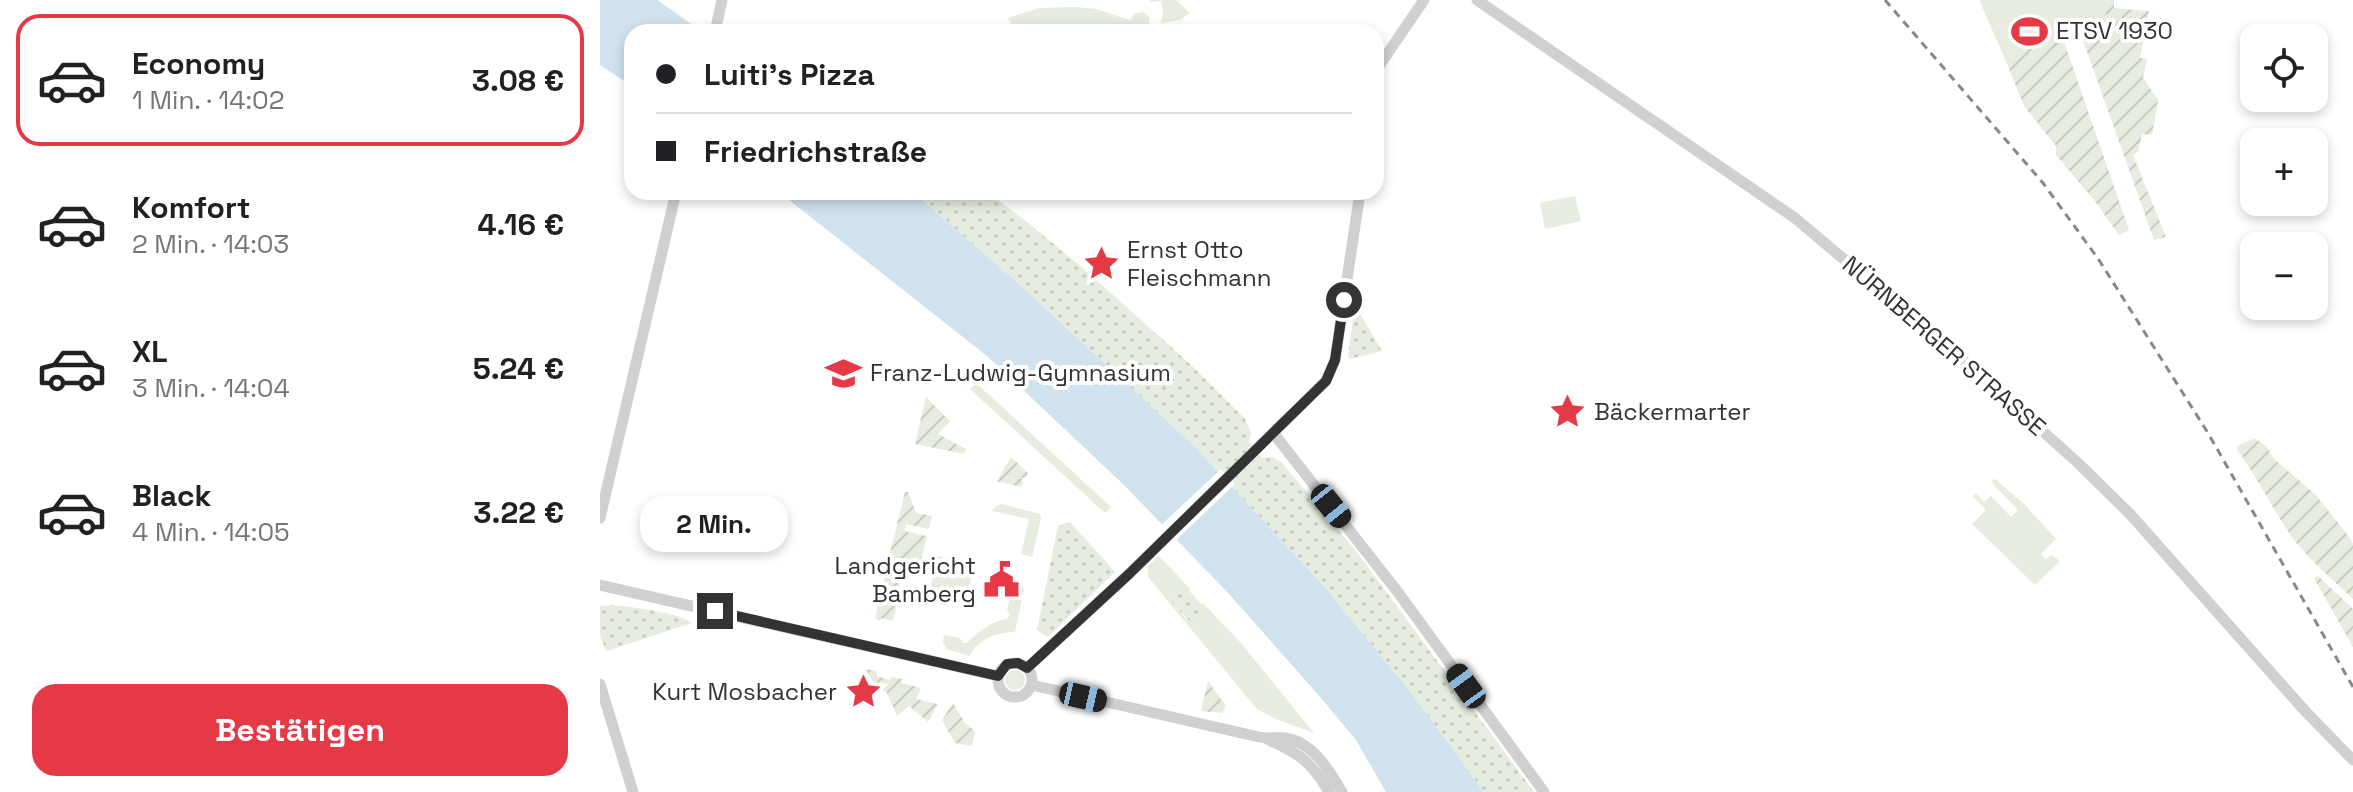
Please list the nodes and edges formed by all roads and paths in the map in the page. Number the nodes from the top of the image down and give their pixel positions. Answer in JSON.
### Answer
{"nodes":[{"id":1,"x":722,"y":0,"type":"edge"},
{"id":2,"x":1424,"y":0,"type":"edge"},
{"id":3,"x":1477,"y":0,"type":"edge"},
{"id":4,"x":717,"y":24,"type":"edge"},
{"id":5,"x":1384,"y":59,"type":"edge"},
{"id":6,"x":674,"y":200,"type":"edge"},
{"id":7,"x":1359,"y":200,"type":"edge"},
{"id":8,"x":1274,"y":434,"type":"junction"},
{"id":9,"x":600,"y":518,"type":"edge"},
{"id":10,"x":600,"y":585,"type":"edge"},
{"id":11,"x":1027,"y":668,"type":"junction"},
{"id":12,"x":998,"y":676,"type":"junction"},
{"id":13,"x":600,"y":684,"type":"edge"},
{"id":14,"x":1032,"y":685,"type":"junction"},
{"id":15,"x":1267,"y":739,"type":"junction"},
{"id":16,"x":2353,"y":760,"type":"edge"},
{"id":17,"x":633,"y":792,"type":"edge"},
{"id":18,"x":1329,"y":792,"type":"edge"},
{"id":19,"x":1342,"y":792,"type":"edge"},
{"id":20,"x":1544,"y":792,"type":"edge"}],
"edges":[{"from":1,"to":4,"type":"street"},
{"from":2,"to":5,"type":"street"},
{"from":3,"to":16,"type":"street","name":"NÜRNBERGER STRASSE"},
{"from":6,"to":9,"type":"street"},
{"from":7,"to":8,"type":"street"},
{"from":8,"to":11,"type":"street"},
{"from":8,"to":20,"type":"street"},
{"from":10,"to":12,"type":"street"},
{"from":11,"to":12,"type":"street"},
{"from":11,"to":14,"type":"street"},
{"from":12,"to":14,"type":"street"},
{"from":13,"to":17,"type":"street"},
{"from":14,"to":15,"type":"street"},
{"from":15,"to":18,"type":"street"},
{"from":15,"to":19,"type":"street"}]}
